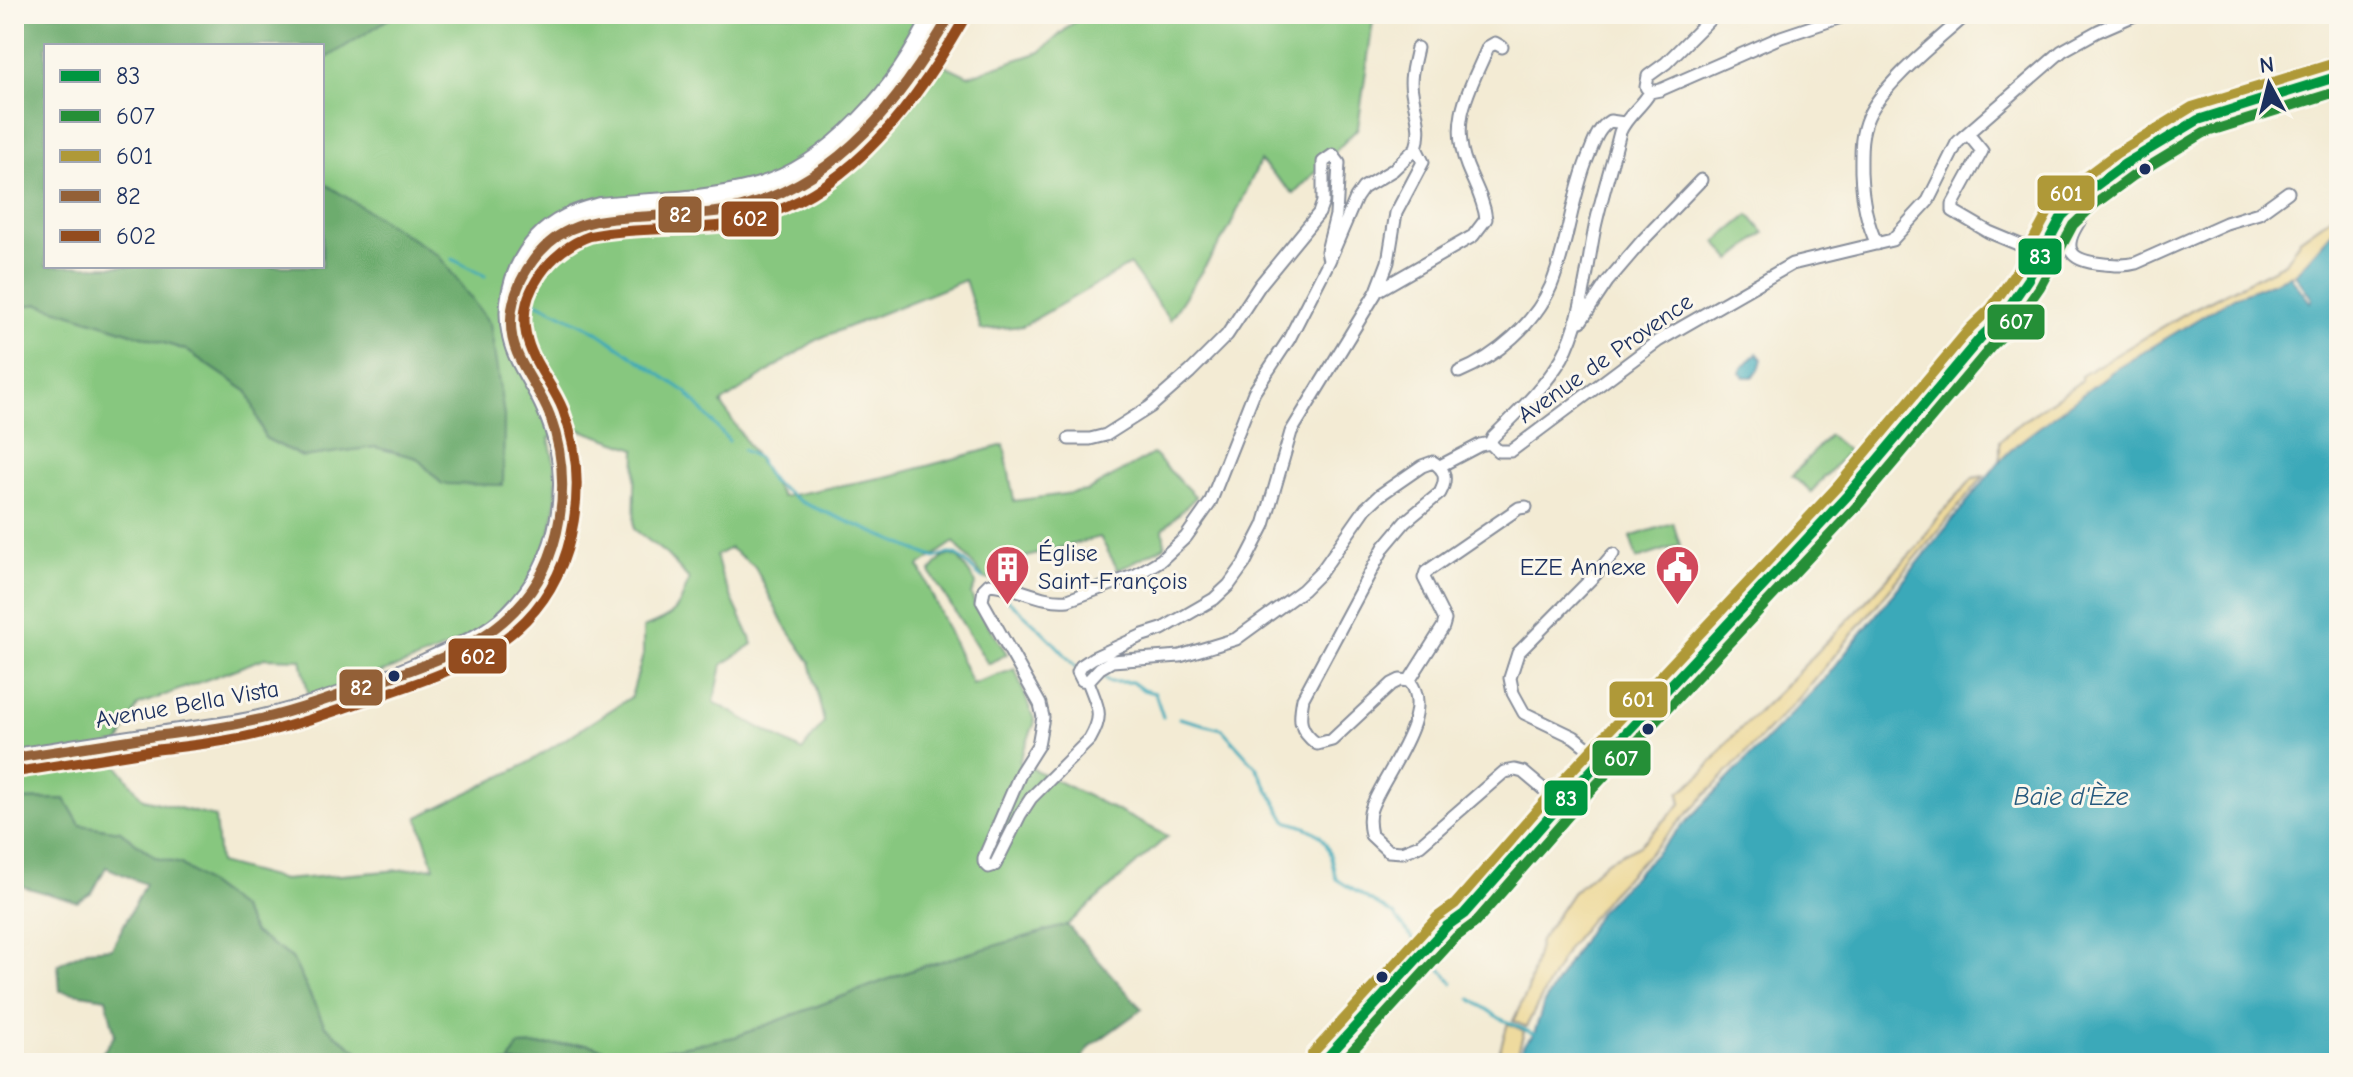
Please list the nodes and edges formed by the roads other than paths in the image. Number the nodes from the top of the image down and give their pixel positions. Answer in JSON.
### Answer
{"nodes":[{"id":1,"x":934,"y":14,"type":"edge"},
{"id":2,"x":940,"y":14,"type":"edge"},
{"id":3,"x":951,"y":14,"type":"edge"},
{"id":4,"x":1715,"y":14,"type":"edge"},
{"id":5,"x":1850,"y":14,"type":"edge"},
{"id":6,"x":1967,"y":14,"type":"edge"},
{"id":7,"x":2137,"y":14,"type":"edge"},
{"id":8,"x":924,"y":35,"type":"junction"},
{"id":9,"x":1502,"y":47,"type":"dead end"},
{"id":10,"x":1417,"y":48,"type":"dead end"},
{"id":11,"x":2339,"y":76,"type":"edge"},
{"id":12,"x":1650,"y":92,"type":"junction"},
{"id":13,"x":1624,"y":122,"type":"junction"},
{"id":14,"x":1968,"y":134,"type":"junction"},
{"id":15,"x":1416,"y":148,"type":"junction"},
{"id":16,"x":1701,"y":180,"type":"dead end"},
{"id":17,"x":2288,"y":192,"type":"dead end"},
{"id":18,"x":2078,"y":211,"type":"junction"},
{"id":19,"x":1875,"y":240,"type":"junction"},
{"id":20,"x":1329,"y":261,"type":"junction"},
{"id":21,"x":1377,"y":291,"type":"junction"},
{"id":22,"x":511,"y":314,"type":"junction"},
{"id":23,"x":1576,"y":322,"type":"junction"},
{"id":24,"x":1459,"y":372,"type":"dead end"},
{"id":25,"x":1069,"y":439,"type":"dead end"},
{"id":26,"x":1490,"y":443,"type":"junction"},
{"id":27,"x":1440,"y":466,"type":"junction"},
{"id":28,"x":1526,"y":507,"type":"dead end"},
{"id":29,"x":1613,"y":554,"type":"dead end"},
{"id":30,"x":1088,"y":681,"type":"junction"},
{"id":31,"x":1409,"y":681,"type":"junction"},
{"id":32,"x":14,"y":758,"type":"edge"},
{"id":33,"x":1602,"y":759,"type":"junction"},
{"id":34,"x":1561,"y":804,"type":"junction"},
{"id":35,"x":1322,"y":1063,"type":"edge"}],
"edges":[{"from":1,"to":8,"type":"main road"},
{"from":2,"to":8,"type":"main road"},
{"from":3,"to":22,"type":"main road"},
{"from":4,"to":12,"type":"street"},
{"from":5,"to":12,"type":"street"},
{"from":6,"to":19,"type":"street"},
{"from":7,"to":14,"type":"street","name":"Avenue de Provence"},
{"from":8,"to":22,"type":"main road"},
{"from":9,"to":21,"type":"street"},
{"from":10,"to":15,"type":"street"},
{"from":11,"to":18,"type":"main road"},
{"from":12,"to":13,"type":"street"},
{"from":13,"to":23,"type":"street","name":"Avenue de Provence"},
{"from":13,"to":24,"type":"street"},
{"from":14,"to":18,"type":"street"},
{"from":14,"to":19,"type":"street","name":"Avenue de Provence"},
{"from":15,"to":20,"type":"street"},
{"from":15,"to":21,"type":"street"},
{"from":16,"to":23,"type":"street"},
{"from":17,"to":18,"type":"street"},
{"from":18,"to":33,"type":"main road"},
{"from":19,"to":26,"type":"street","name":"Avenue de Provence"},
{"from":20,"to":25,"type":"street"},
{"from":20,"to":30,"type":"street"},
{"from":21,"to":30,"type":"street"},
{"from":22,"to":32,"type":"main road","name":"Avenue Bella Vista"},
{"from":23,"to":26,"type":"street","name":"Avenue de Provence"},
{"from":26,"to":27,"type":"street","name":"Avenue de Provence"},
{"from":27,"to":30,"type":"street","name":"Avenue de Provence"},
{"from":27,"to":31,"type":"street"},
{"from":28,"to":31,"type":"street"},
{"from":29,"to":33,"type":"street"},
{"from":31,"to":34,"type":"street"},
{"from":33,"to":34,"type":"main road"},
{"from":34,"to":35,"type":"main road"}]}
